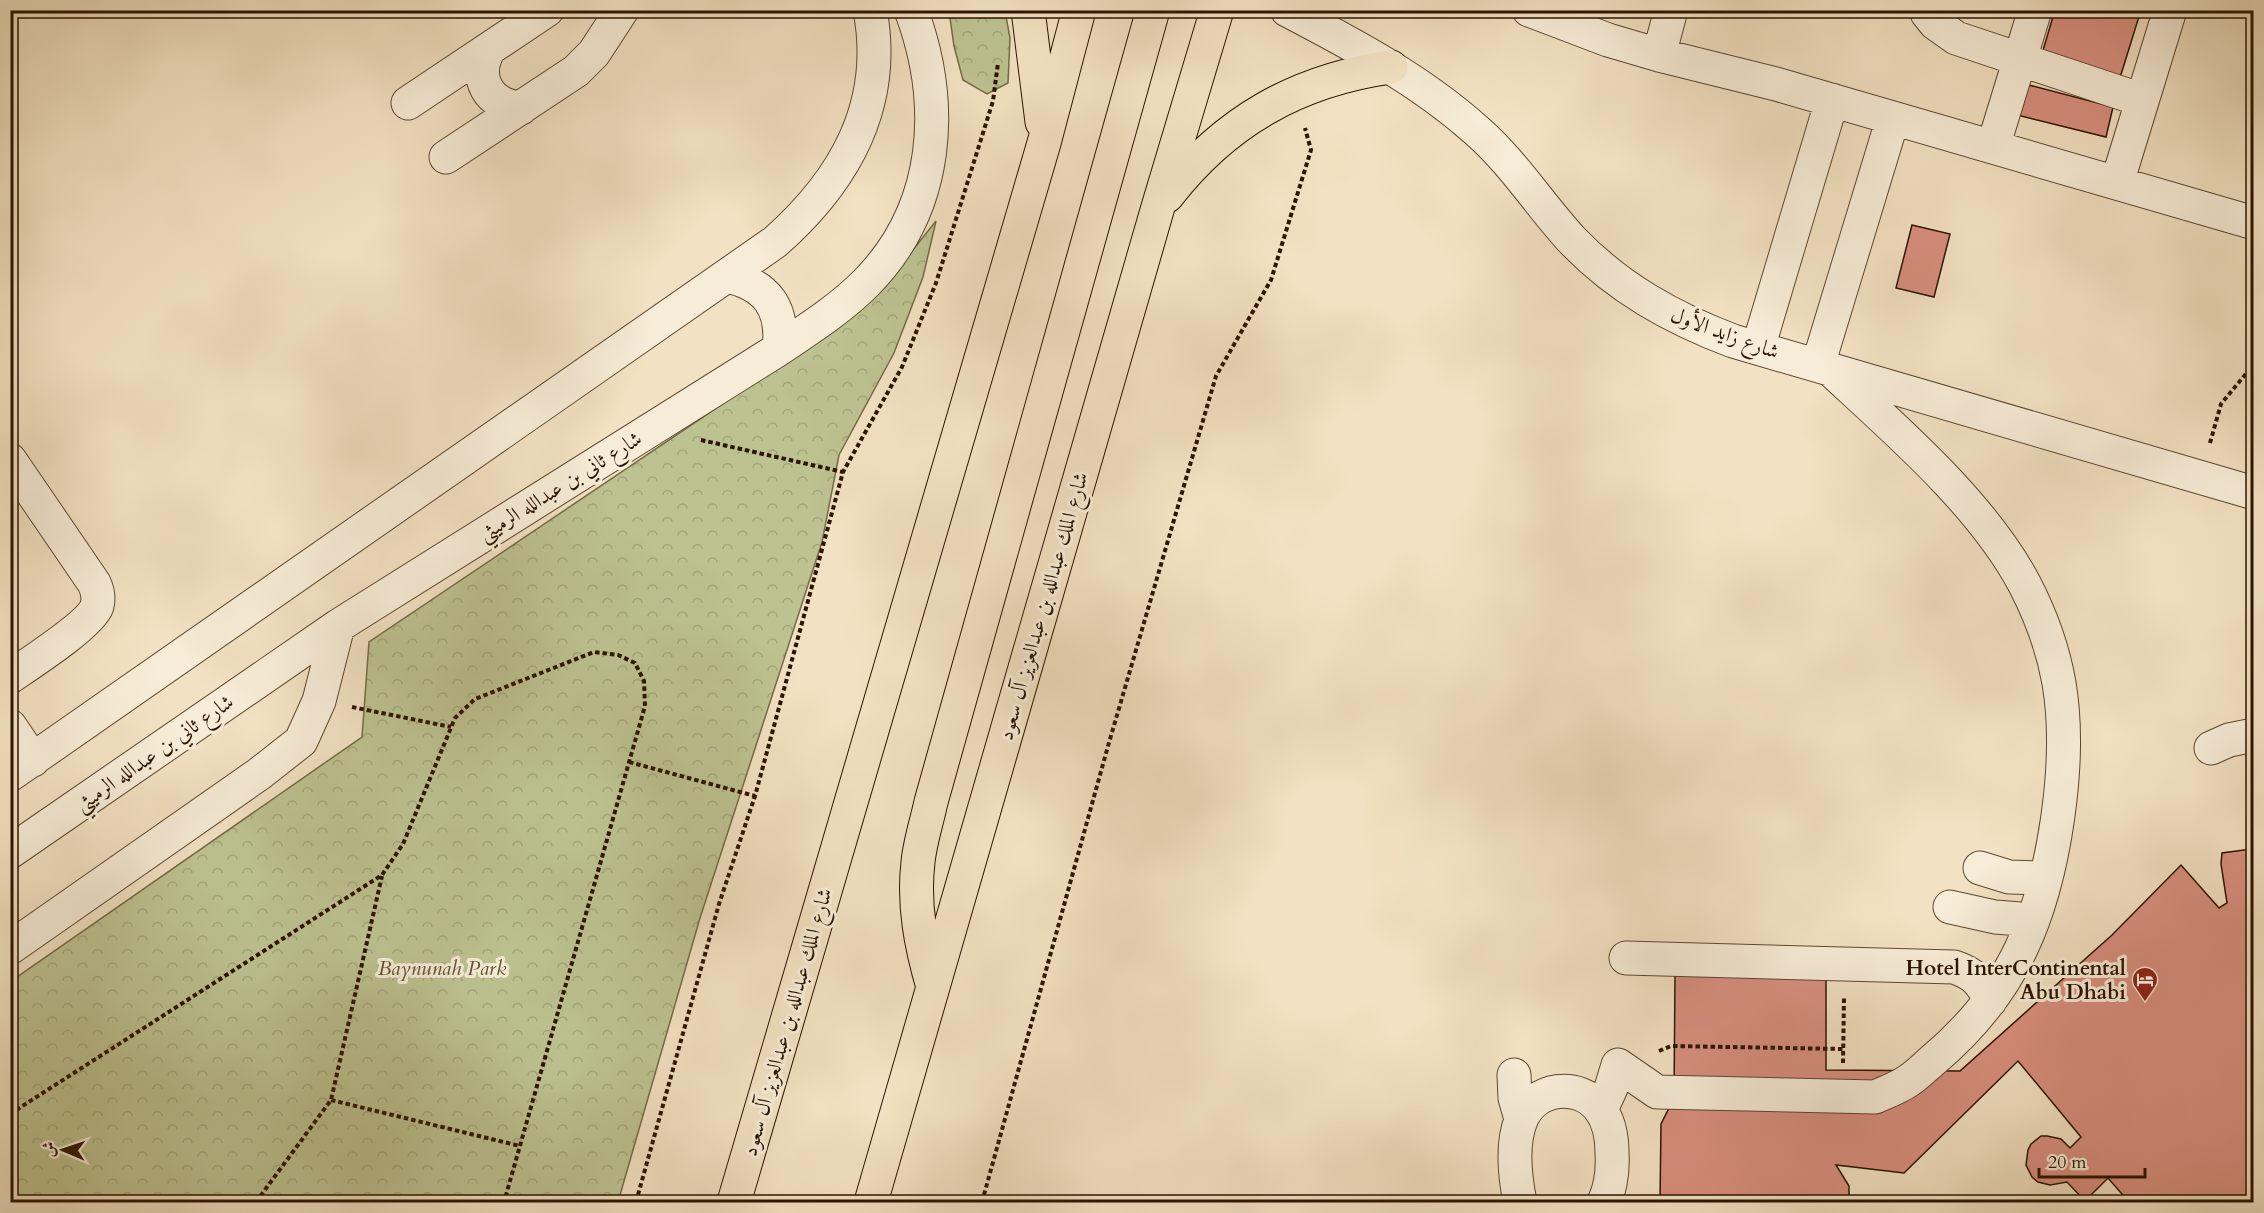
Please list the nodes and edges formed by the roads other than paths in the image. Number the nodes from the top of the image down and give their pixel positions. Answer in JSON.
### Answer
{"nodes":[{"id":1,"x":547,"y":10,"type":"edge"},
{"id":2,"x":622,"y":10,"type":"edge"},
{"id":3,"x":870,"y":10,"type":"edge"},
{"id":4,"x":911,"y":10,"type":"edge"},
{"id":5,"x":1028,"y":10,"type":"edge"},
{"id":6,"x":1079,"y":10,"type":"edge"},
{"id":7,"x":1153,"y":10,"type":"edge"},
{"id":8,"x":1217,"y":10,"type":"edge"},
{"id":9,"x":1287,"y":10,"type":"edge"},
{"id":10,"x":1530,"y":10,"type":"edge"},
{"id":11,"x":1671,"y":10,"type":"edge"},
{"id":12,"x":2035,"y":10,"type":"edge"},
{"id":13,"x":2169,"y":10,"type":"edge"},
{"id":14,"x":1922,"y":11,"type":"edge"},
{"id":15,"x":489,"y":49,"type":"junction"},
{"id":16,"x":1659,"y":55,"type":"junction"},
{"id":17,"x":2020,"y":59,"type":"junction"},
{"id":18,"x":1391,"y":67,"type":"junction"},
{"id":19,"x":1832,"y":100,"type":"junction"},
{"id":20,"x":2142,"y":100,"type":"junction"},
{"id":21,"x":408,"y":103,"type":"dead end"},
{"id":22,"x":521,"y":108,"type":"junction"},
{"id":23,"x":1893,"y":118,"type":"junction"},
{"id":24,"x":1044,"y":143,"type":"junction"},
{"id":25,"x":1993,"y":147,"type":"junction"},
{"id":26,"x":447,"y":157,"type":"dead end"},
{"id":27,"x":2117,"y":183,"type":"junction"},
{"id":28,"x":1158,"y":207,"type":"junction"},
{"id":29,"x":2253,"y":223,"type":"edge"},
{"id":30,"x":727,"y":276,"type":"junction"},
{"id":31,"x":1758,"y":348,"type":"junction"},
{"id":32,"x":779,"y":349,"type":"junction"},
{"id":33,"x":1825,"y":368,"type":"junction"},
{"id":34,"x":10,"y":460,"type":"edge"},
{"id":35,"x":2253,"y":493,"type":"edge"},
{"id":36,"x":338,"y":626,"type":"junction"},
{"id":37,"x":10,"y":677,"type":"edge"},
{"id":38,"x":10,"y":726,"type":"edge"},
{"id":39,"x":2253,"y":735,"type":"edge"},
{"id":40,"x":2211,"y":748,"type":"dead end"},
{"id":41,"x":22,"y":768,"type":"edge"},
{"id":42,"x":10,"y":852,"type":"edge"},
{"id":43,"x":1980,"y":868,"type":"dead end"},
{"id":44,"x":2045,"y":878,"type":"junction"},
{"id":45,"x":1950,"y":907,"type":"dead end"},
{"id":46,"x":2034,"y":920,"type":"junction"},
{"id":47,"x":10,"y":948,"type":"edge"},
{"id":48,"x":1626,"y":958,"type":"dead end"},
{"id":49,"x":933,"y":987,"type":"junction"},
{"id":50,"x":1990,"y":1001,"type":"junction"},
{"id":51,"x":1514,"y":1075,"type":"dead end"},
{"id":52,"x":1600,"y":1110,"type":"junction"},
{"id":53,"x":1521,"y":1119,"type":"junction"},
{"id":54,"x":734,"y":1203,"type":"edge"},
{"id":55,"x":871,"y":1203,"type":"edge"},
{"id":56,"x":1520,"y":1203,"type":"edge"},
{"id":57,"x":1604,"y":1203,"type":"edge"}],
"edges":[{"from":1,"to":15,"type":"street"},
{"from":2,"to":22,"type":"street"},
{"from":3,"to":30,"type":"street"},
{"from":4,"to":32,"type":"street","name":"شارع ثاني بن عبدالله الرميثي"},
{"from":5,"to":24,"type":"main road"},
{"from":6,"to":24,"type":"main road","name":"شارع الملك عبدالله بن عبدالعزيز آل سعود"},
{"from":7,"to":49,"type":"main road"},
{"from":8,"to":28,"type":"main road","name":"شارع الملك عبدالله بن عبدالعزيز آل سعود"},
{"from":9,"to":18,"type":"street","name":"شارع زايد الأول"},
{"from":10,"to":16,"type":"street"},
{"from":11,"to":16,"type":"street"},
{"from":12,"to":17,"type":"street"},
{"from":13,"to":20,"type":"street"},
{"from":14,"to":17,"type":"street"},
{"from":15,"to":21,"type":"street"},
{"from":15,"to":22,"type":"street"},
{"from":16,"to":19,"type":"street"},
{"from":17,"to":20,"type":"street"},
{"from":17,"to":25,"type":"street"},
{"from":18,"to":28,"type":"main road"},
{"from":18,"to":31,"type":"street","name":"شارع زايد الأول"},
{"from":19,"to":23,"type":"street"},
{"from":19,"to":31,"type":"street"},
{"from":20,"to":27,"type":"street"},
{"from":22,"to":26,"type":"street"},
{"from":23,"to":25,"type":"street"},
{"from":23,"to":33,"type":"street"},
{"from":24,"to":54,"type":"main road","name":"شارع الملك عبدالله بن عبدالعزيز آل سعود"},
{"from":25,"to":27,"type":"street"},
{"from":27,"to":29,"type":"street"},
{"from":28,"to":49,"type":"main road","name":"شارع الملك عبدالله بن عبدالعزيز آل سعود"},
{"from":30,"to":32,"type":"street"},
{"from":30,"to":41,"type":"street"},
{"from":31,"to":33,"type":"street","name":"شارع زايد الأول"},
{"from":32,"to":36,"type":"street","name":"شارع ثاني بن عبدالله الرميثي"},
{"from":33,"to":35,"type":"street","name":"شارع زايد الأول"},
{"from":33,"to":44,"type":"street"},
{"from":34,"to":37,"type":"street"},
{"from":36,"to":42,"type":"street","name":"شارع ثاني بن عبدالله الرميثي"},
{"from":36,"to":47,"type":"street"},
{"from":38,"to":41,"type":"street"},
{"from":39,"to":40,"type":"street"},
{"from":43,"to":44,"type":"street"},
{"from":44,"to":46,"type":"street"},
{"from":45,"to":46,"type":"street"},
{"from":46,"to":50,"type":"street"},
{"from":48,"to":50,"type":"street"},
{"from":49,"to":55,"type":"main road","name":"شارع الملك عبدالله بن عبدالعزيز آل سعود"},
{"from":50,"to":52,"type":"street"},
{"from":51,"to":53,"type":"street"},
{"from":52,"to":53,"type":"street"},
{"from":52,"to":57,"type":"street"},
{"from":53,"to":56,"type":"street"}]}
